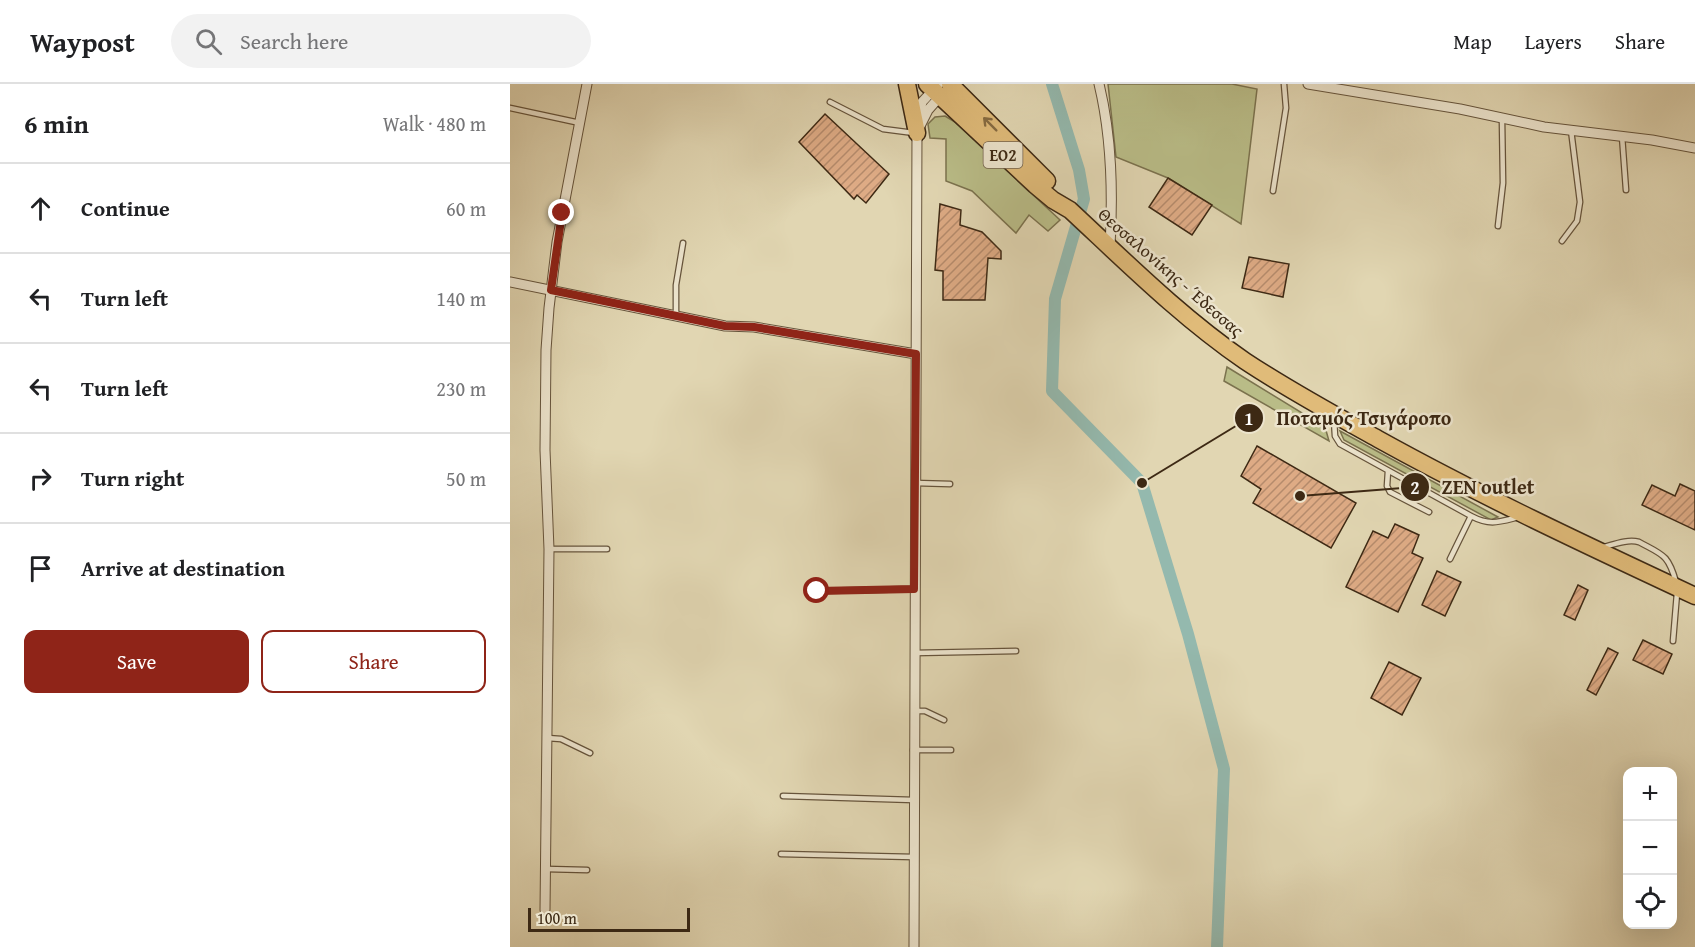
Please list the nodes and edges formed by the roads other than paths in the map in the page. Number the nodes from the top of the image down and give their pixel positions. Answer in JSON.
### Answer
{"nodes":[{"id":1,"x":587,"y":84,"type":"edge"},
{"id":2,"x":907,"y":84,"type":"edge"},
{"id":3,"x":1099,"y":84,"type":"edge"},
{"id":4,"x":1284,"y":84,"type":"edge"},
{"id":5,"x":1308,"y":84,"type":"edge"},
{"id":6,"x":940,"y":87,"type":"edge"},
{"id":7,"x":830,"y":102,"type":"dead end"},
{"id":8,"x":510,"y":108,"type":"edge"},
{"id":9,"x":1502,"y":119,"type":"junction"},
{"id":10,"x":580,"y":123,"type":"junction"},
{"id":11,"x":1571,"y":130,"type":"junction"},
{"id":12,"x":917,"y":134,"type":"junction"},
{"id":13,"x":1622,"y":136,"type":"junction"},
{"id":14,"x":1695,"y":148,"type":"edge"},
{"id":15,"x":1626,"y":190,"type":"dead end"},
{"id":16,"x":1273,"y":191,"type":"dead end"},
{"id":17,"x":1498,"y":225,"type":"dead end"},
{"id":18,"x":1562,"y":241,"type":"dead end"},
{"id":19,"x":683,"y":243,"type":"dead end"},
{"id":20,"x":1107,"y":244,"type":"junction"},
{"id":21,"x":510,"y":282,"type":"edge"},
{"id":22,"x":551,"y":290,"type":"junction"},
{"id":23,"x":675,"y":315,"type":"junction"},
{"id":24,"x":916,"y":354,"type":"junction"},
{"id":25,"x":1334,"y":414,"type":"junction"},
{"id":26,"x":1388,"y":471,"type":"junction"},
{"id":27,"x":915,"y":483,"type":"junction"},
{"id":28,"x":950,"y":484,"type":"dead end"},
{"id":29,"x":1429,"y":512,"type":"dead end"},
{"id":30,"x":1526,"y":515,"type":"junction"},
{"id":31,"x":1471,"y":516,"type":"junction"},
{"id":32,"x":549,"y":549,"type":"junction"},
{"id":33,"x":607,"y":549,"type":"dead end"},
{"id":34,"x":1595,"y":549,"type":"junction"},
{"id":35,"x":1450,"y":559,"type":"dead end"},
{"id":36,"x":1678,"y":588,"type":"junction"},
{"id":37,"x":914,"y":589,"type":"junction"},
{"id":38,"x":817,"y":591,"type":"dead end"},
{"id":39,"x":1695,"y":596,"type":"edge"},
{"id":40,"x":1673,"y":641,"type":"dead end"},
{"id":41,"x":1016,"y":651,"type":"dead end"},
{"id":42,"x":914,"y":653,"type":"junction"},
{"id":43,"x":914,"y":711,"type":"junction"},
{"id":44,"x":944,"y":720,"type":"dead end"},
{"id":45,"x":547,"y":738,"type":"junction"},
{"id":46,"x":914,"y":750,"type":"junction"},
{"id":47,"x":951,"y":750,"type":"dead end"},
{"id":48,"x":590,"y":753,"type":"dead end"},
{"id":49,"x":783,"y":796,"type":"dead end"},
{"id":50,"x":914,"y":800,"type":"junction"},
{"id":51,"x":781,"y":854,"type":"dead end"},
{"id":52,"x":914,"y":857,"type":"junction"},
{"id":53,"x":546,"y":869,"type":"junction"},
{"id":54,"x":587,"y":870,"type":"dead end"},
{"id":55,"x":545,"y":910,"type":"dead end"},
{"id":56,"x":914,"y":947,"type":"edge"}],
"edges":[{"from":1,"to":10,"type":"street"},
{"from":2,"to":12,"type":"highway"},
{"from":3,"to":20,"type":"street"},
{"from":4,"to":16,"type":"lane"},
{"from":5,"to":9,"type":"street"},
{"from":6,"to":12,"type":"street"},
{"from":6,"to":20,"type":"highway","name":"Θεσσαλονίκης - Έδεσσας","number":"ΕΟ2"},
{"from":7,"to":12,"type":"lane"},
{"from":8,"to":10,"type":"lane"},
{"from":9,"to":11,"type":"street"},
{"from":9,"to":17,"type":"lane"},
{"from":10,"to":22,"type":"street"},
{"from":11,"to":13,"type":"street"},
{"from":11,"to":18,"type":"lane"},
{"from":12,"to":24,"type":"street"},
{"from":13,"to":14,"type":"street"},
{"from":13,"to":15,"type":"lane"},
{"from":19,"to":23,"type":"lane"},
{"from":20,"to":25,"type":"highway","name":"Θεσσαλονίκης - Έδεσσας","number":"ΕΟ2"},
{"from":21,"to":22,"type":"street"},
{"from":22,"to":23,"type":"street"},
{"from":22,"to":32,"type":"street"},
{"from":23,"to":24,"type":"street"},
{"from":24,"to":27,"type":"street"},
{"from":25,"to":26,"type":"lane"},
{"from":25,"to":30,"type":"highway","name":"Θεσσαλονίκης - Έδεσσας","number":"ΕΟ2"},
{"from":26,"to":29,"type":"lane"},
{"from":26,"to":31,"type":"lane"},
{"from":27,"to":28,"type":"lane"},
{"from":27,"to":37,"type":"street"},
{"from":30,"to":31,"type":"lane"},
{"from":30,"to":34,"type":"highway","name":"Θεσσαλονίκης - Έδεσσας","number":"ΕΟ2"},
{"from":31,"to":35,"type":"lane"},
{"from":32,"to":33,"type":"lane"},
{"from":32,"to":45,"type":"street"},
{"from":34,"to":36,"type":"highway","name":"Θεσσαλονίκης - Έδεσσας","number":"ΕΟ2"},
{"from":34,"to":36,"type":"lane"},
{"from":36,"to":39,"type":"highway","name":"Θεσσαλονίκης - Έδεσσας","number":"ΕΟ2"},
{"from":36,"to":40,"type":"lane"},
{"from":37,"to":38,"type":"lane"},
{"from":37,"to":42,"type":"street"},
{"from":41,"to":42,"type":"lane"},
{"from":42,"to":43,"type":"street"},
{"from":43,"to":44,"type":"lane"},
{"from":43,"to":46,"type":"street"},
{"from":45,"to":48,"type":"lane"},
{"from":45,"to":53,"type":"street"},
{"from":46,"to":47,"type":"lane"},
{"from":46,"to":50,"type":"street"},
{"from":49,"to":50,"type":"lane"},
{"from":50,"to":52,"type":"street"},
{"from":51,"to":52,"type":"lane"},
{"from":52,"to":56,"type":"street"},
{"from":53,"to":54,"type":"lane"},
{"from":53,"to":55,"type":"street"}]}
